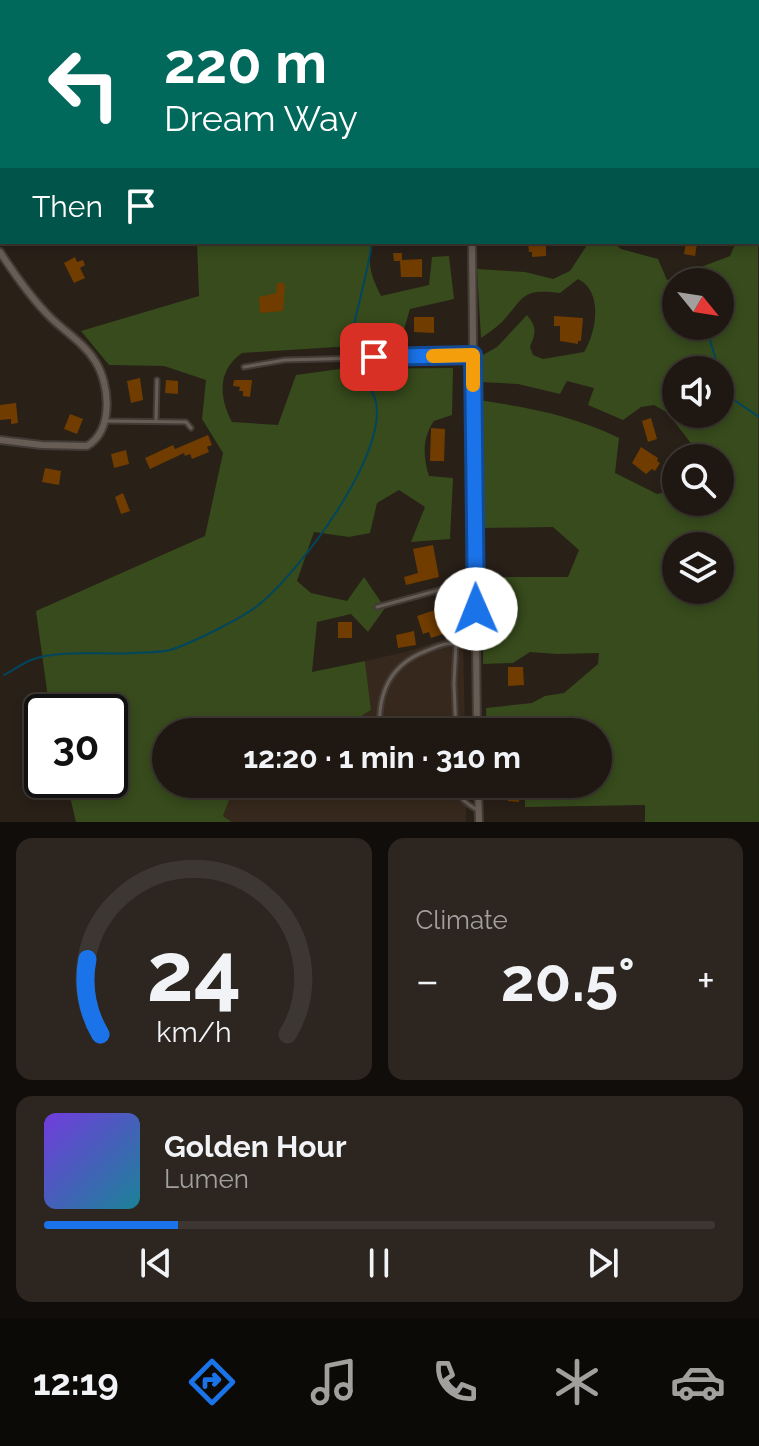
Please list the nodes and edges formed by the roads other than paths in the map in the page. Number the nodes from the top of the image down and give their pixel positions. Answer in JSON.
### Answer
{"nodes":[{"id":1,"x":472,"y":244,"type":"edge"},
{"id":2,"x":0,"y":252,"type":"edge"},
{"id":3,"x":473,"y":355,"type":"junction"},
{"id":4,"x":244,"y":367,"type":"dead end"},
{"id":5,"x":157,"y":380,"type":"dead end"},
{"id":6,"x":106,"y":421,"type":"junction"},
{"id":7,"x":156,"y":421,"type":"junction"},
{"id":8,"x":191,"y":428,"type":"dead end"},
{"id":9,"x":0,"y":440,"type":"edge"},
{"id":10,"x":476,"y":580,"type":"junction"},
{"id":11,"x":377,"y":607,"type":"dead end"},
{"id":12,"x":476,"y":639,"type":"junction"},
{"id":13,"x":456,"y":644,"type":"junction"},
{"id":14,"x":381,"y":718,"type":"edge"},
{"id":15,"x":455,"y":718,"type":"edge"},
{"id":16,"x":477,"y":718,"type":"edge"},
{"id":17,"x":461,"y":798,"type":"edge"},
{"id":18,"x":479,"y":798,"type":"edge"},
{"id":19,"x":479,"y":811,"type":"junction"},
{"id":20,"x":479,"y":822,"type":"edge"}],
"edges":[{"from":1,"to":3,"type":"street"},
{"from":2,"to":6,"type":"street"},
{"from":3,"to":4,"type":"lane"},
{"from":3,"to":10,"type":"street"},
{"from":5,"to":7,"type":"lane"},
{"from":6,"to":7,"type":"lane"},
{"from":6,"to":9,"type":"street"},
{"from":7,"to":8,"type":"lane"},
{"from":10,"to":11,"type":"lane"},
{"from":10,"to":12,"type":"street"},
{"from":12,"to":13,"type":"lane"},
{"from":12,"to":16,"type":"street"},
{"from":13,"to":14,"type":"lane"},
{"from":13,"to":15,"type":"lane"},
{"from":17,"to":19,"type":"lane"},
{"from":18,"to":19,"type":"street"},
{"from":19,"to":20,"type":"street"}]}
